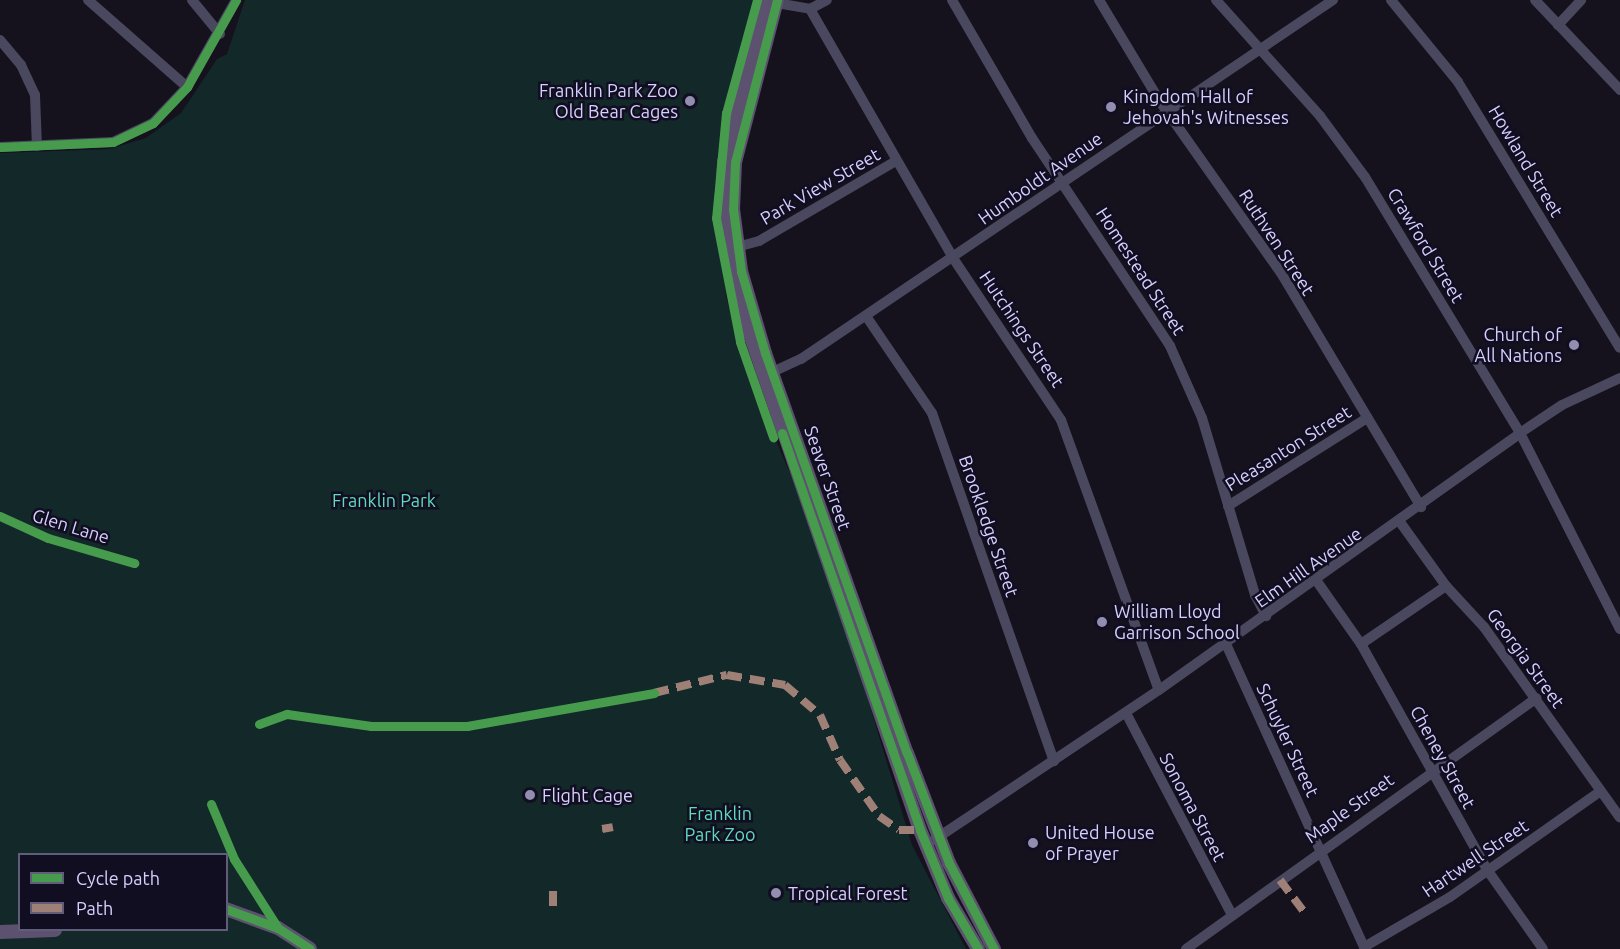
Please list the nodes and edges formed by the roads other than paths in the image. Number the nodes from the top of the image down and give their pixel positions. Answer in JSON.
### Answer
{"nodes":[{"id":1,"x":88,"y":0,"type":"edge"},
{"id":2,"x":192,"y":0,"type":"edge"},
{"id":3,"x":236,"y":0,"type":"edge"},
{"id":4,"x":827,"y":0,"type":"edge"},
{"id":5,"x":952,"y":0,"type":"edge"},
{"id":6,"x":1099,"y":0,"type":"edge"},
{"id":7,"x":1216,"y":0,"type":"edge"},
{"id":8,"x":1333,"y":0,"type":"edge"},
{"id":9,"x":1391,"y":0,"type":"edge"},
{"id":10,"x":1535,"y":0,"type":"edge"},
{"id":11,"x":1581,"y":0,"type":"edge"},
{"id":12,"x":771,"y":1,"type":"edge"},
{"id":13,"x":810,"y":9,"type":"junction"},
{"id":14,"x":1558,"y":25,"type":"junction"},
{"id":15,"x":220,"y":34,"type":"junction"},
{"id":16,"x":0,"y":40,"type":"edge"},
{"id":17,"x":1261,"y":48,"type":"junction"},
{"id":18,"x":187,"y":87,"type":"junction"},
{"id":19,"x":1620,"y":90,"type":"edge"},
{"id":20,"x":1166,"y":111,"type":"junction"},
{"id":21,"x":37,"y":146,"type":"junction"},
{"id":22,"x":0,"y":147,"type":"edge"},
{"id":23,"x":896,"y":161,"type":"junction"},
{"id":24,"x":1061,"y":183,"type":"junction"},
{"id":25,"x":732,"y":249,"type":"junction"},
{"id":26,"x":953,"y":258,"type":"junction"},
{"id":27,"x":866,"y":316,"type":"junction"},
{"id":28,"x":1620,"y":348,"type":"edge"},
{"id":29,"x":767,"y":374,"type":"junction"},
{"id":30,"x":1620,"y":378,"type":"edge"},
{"id":31,"x":1367,"y":418,"type":"junction"},
{"id":32,"x":1520,"y":433,"type":"junction"},
{"id":33,"x":1228,"y":506,"type":"junction"},
{"id":34,"x":1421,"y":507,"type":"junction"},
{"id":35,"x":1400,"y":522,"type":"junction"},
{"id":36,"x":1316,"y":580,"type":"junction"},
{"id":37,"x":1446,"y":586,"type":"junction"},
{"id":38,"x":1266,"y":616,"type":"junction"},
{"id":39,"x":1620,"y":629,"type":"edge"},
{"id":40,"x":1226,"y":644,"type":"junction"},
{"id":41,"x":1361,"y":644,"type":"junction"},
{"id":42,"x":1159,"y":690,"type":"junction"},
{"id":43,"x":1536,"y":698,"type":"junction"},
{"id":44,"x":1126,"y":713,"type":"junction"},
{"id":45,"x":1054,"y":760,"type":"junction"},
{"id":46,"x":1431,"y":768,"type":"junction"},
{"id":47,"x":1601,"y":791,"type":"junction"},
{"id":48,"x":1620,"y":818,"type":"edge"},
{"id":49,"x":939,"y":838,"type":"junction"},
{"id":50,"x":925,"y":844,"type":"junction"},
{"id":51,"x":1319,"y":850,"type":"junction"},
{"id":52,"x":1488,"y":871,"type":"junction"},
{"id":53,"x":228,"y":910,"type":"edge"},
{"id":54,"x":1232,"y":915,"type":"junction"},
{"id":55,"x":28,"y":931,"type":"edge"},
{"id":56,"x":0,"y":932,"type":"edge"},
{"id":57,"x":1188,"y":948,"type":"edge"},
{"id":58,"x":1364,"y":948,"type":"edge"},
{"id":59,"x":310,"y":949,"type":"edge"},
{"id":60,"x":978,"y":949,"type":"edge"},
{"id":61,"x":994,"y":949,"type":"edge"},
{"id":62,"x":1543,"y":949,"type":"edge"}],
"edges":[{"from":1,"to":18,"type":"street"},
{"from":2,"to":15,"type":"street"},
{"from":3,"to":15,"type":"street"},
{"from":4,"to":13,"type":"street"},
{"from":5,"to":24,"type":"street","name":"Homestead Street"},
{"from":6,"to":20,"type":"street","name":"Ruthven Street"},
{"from":7,"to":17,"type":"street","name":"Crawford Street"},
{"from":8,"to":17,"type":"street","name":"Humboldt Avenue"},
{"from":9,"to":28,"type":"street","name":"Howland Street"},
{"from":10,"to":14,"type":"street"},
{"from":11,"to":14,"type":"street"},
{"from":12,"to":13,"type":"street"},
{"from":12,"to":25,"type":"main road","name":"Seaver Street"},
{"from":13,"to":23,"type":"street","name":"Hutchings Street"},
{"from":14,"to":19,"type":"street"},
{"from":15,"to":18,"type":"street"},
{"from":16,"to":21,"type":"street"},
{"from":17,"to":20,"type":"street","name":"Humboldt Avenue"},
{"from":17,"to":32,"type":"street","name":"Crawford Street"},
{"from":18,"to":21,"type":"street"},
{"from":20,"to":24,"type":"street","name":"Humboldt Avenue"},
{"from":20,"to":31,"type":"street","name":"Ruthven Street"},
{"from":21,"to":22,"type":"street"},
{"from":23,"to":25,"type":"street","name":"Park View Street"},
{"from":23,"to":26,"type":"street","name":"Hutchings Street"},
{"from":24,"to":26,"type":"street","name":"Humboldt Avenue"},
{"from":24,"to":33,"type":"street","name":"Homestead Street"},
{"from":25,"to":29,"type":"main road","name":"Seaver Street"},
{"from":26,"to":27,"type":"street","name":"Humboldt Avenue"},
{"from":26,"to":42,"type":"street","name":"Hutchings Street"},
{"from":27,"to":29,"type":"street","name":"Humboldt Avenue"},
{"from":27,"to":45,"type":"street","name":"Brookledge Street"},
{"from":29,"to":49,"type":"main road","name":"Seaver Street"},
{"from":29,"to":50,"type":"main road","name":"Seaver Street"},
{"from":30,"to":32,"type":"street","name":"Elm Hill Avenue"},
{"from":31,"to":33,"type":"street","name":"Pleasanton Street"},
{"from":31,"to":34,"type":"street","name":"Ruthven Street"},
{"from":32,"to":34,"type":"street","name":"Elm Hill Avenue"},
{"from":32,"to":39,"type":"street","name":"Crawford Street"},
{"from":33,"to":38,"type":"street","name":"Homestead Street"},
{"from":34,"to":35,"type":"street","name":"Elm Hill Avenue"},
{"from":35,"to":36,"type":"street","name":"Elm Hill Avenue"},
{"from":35,"to":37,"type":"street","name":"Georgia Street"},
{"from":36,"to":38,"type":"street","name":"Elm Hill Avenue"},
{"from":36,"to":41,"type":"street","name":"Cheney Street"},
{"from":37,"to":41,"type":"street"},
{"from":37,"to":43,"type":"street","name":"Georgia Street"},
{"from":38,"to":40,"type":"street","name":"Elm Hill Avenue"},
{"from":40,"to":42,"type":"street","name":"Elm Hill Avenue"},
{"from":40,"to":51,"type":"street","name":"Schuyler Street"},
{"from":41,"to":46,"type":"street","name":"Cheney Street"},
{"from":42,"to":44,"type":"street","name":"Elm Hill Avenue"},
{"from":43,"to":46,"type":"street","name":"Maple Street"},
{"from":43,"to":47,"type":"street","name":"Georgia Street"},
{"from":44,"to":45,"type":"street","name":"Elm Hill Avenue"},
{"from":44,"to":54,"type":"street","name":"Sonoma Street"},
{"from":45,"to":49,"type":"street","name":"Elm Hill Avenue"},
{"from":46,"to":51,"type":"street","name":"Maple Street"},
{"from":46,"to":52,"type":"street","name":"Cheney Street"},
{"from":47,"to":48,"type":"street","name":"Georgia Street"},
{"from":47,"to":52,"type":"street","name":"Hartwell Street"},
{"from":49,"to":50,"type":"street","name":"Elm Hill Avenue"},
{"from":49,"to":61,"type":"main road","name":"Seaver Street"},
{"from":50,"to":60,"type":"main road","name":"Seaver Street"},
{"from":51,"to":54,"type":"street","name":"Maple Street"},
{"from":51,"to":58,"type":"street","name":"Schuyler Street"},
{"from":52,"to":58,"type":"street","name":"Hartwell Street"},
{"from":52,"to":62,"type":"street","name":"Cheney Street"},
{"from":53,"to":59,"type":"main road"},
{"from":54,"to":57,"type":"street","name":"Maple Street"},
{"from":55,"to":56,"type":"main road"}]}
